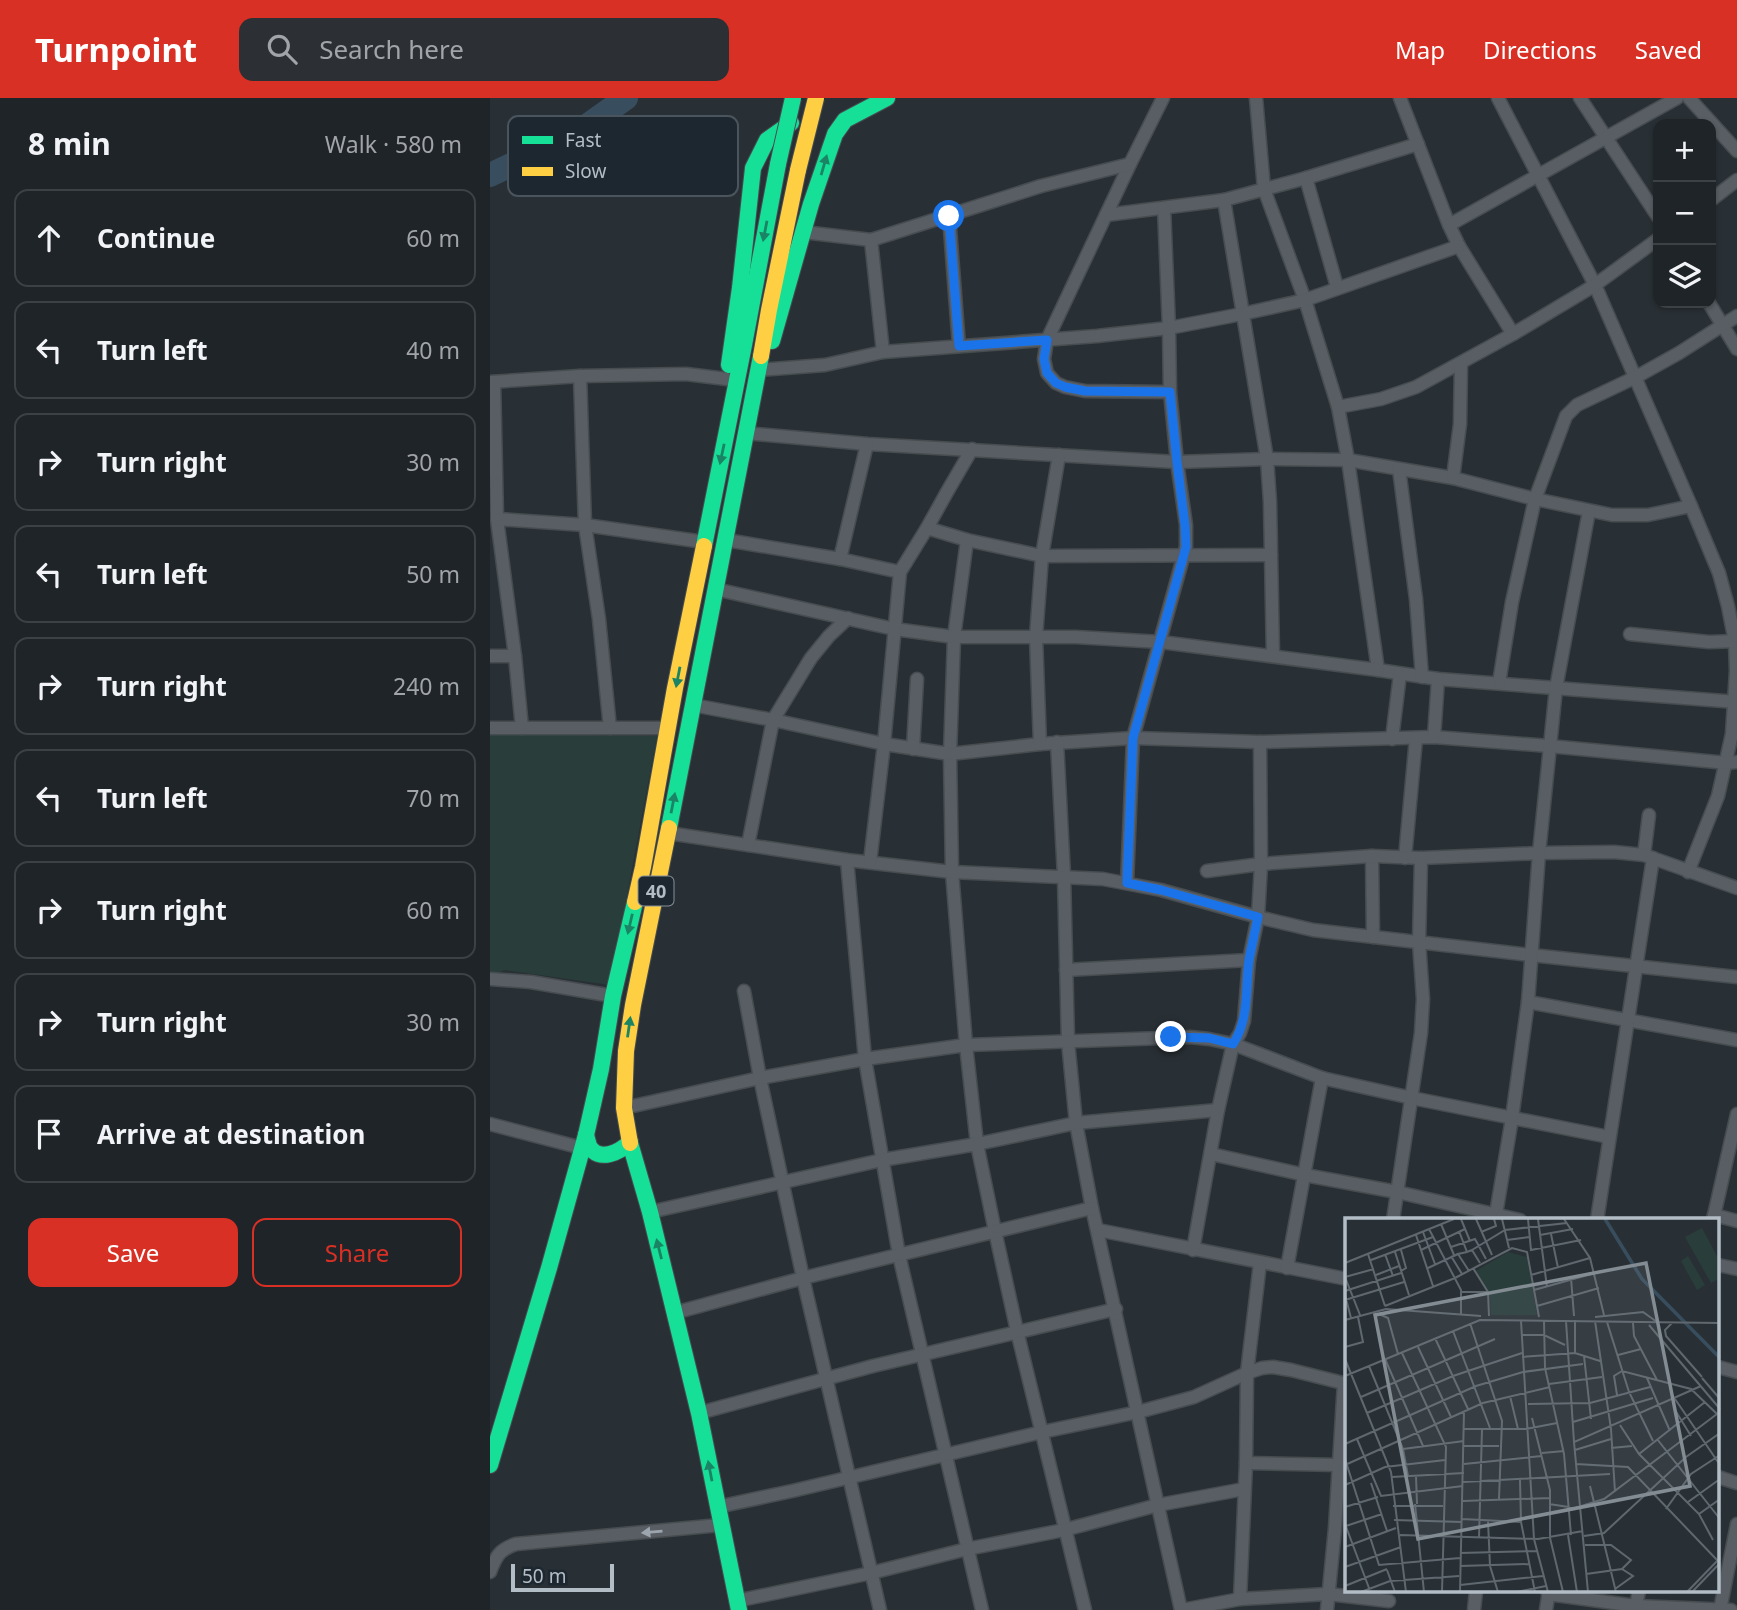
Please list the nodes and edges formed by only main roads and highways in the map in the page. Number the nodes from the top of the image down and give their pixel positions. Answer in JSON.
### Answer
{"nodes":[{"id":1,"x":793,"y":98,"type":"edge"},
{"id":2,"x":816,"y":98,"type":"edge"},
{"id":3,"x":825,"y":98,"type":"edge"},
{"id":4,"x":887,"y":98,"type":"edge"},
{"id":5,"x":759,"y":370,"type":"junction"},
{"id":6,"x":728,"y":427,"type":"junction"},
{"id":7,"x":584,"y":1142,"type":"junction"},
{"id":8,"x":630,"y":1142,"type":"junction"},
{"id":9,"x":490,"y":1465,"type":"edge"},
{"id":10,"x":737,"y":1605,"type":"edge"}],
"edges":[{"from":1,"to":6,"type":"main road","number":"40","one_way":true,"bridge":true},
{"from":2,"to":5,"type":"main road","number":"40","bridge":true},
{"from":3,"to":6,"type":"main road"},
{"from":5,"to":4,"type":"main road","one_way":true},
{"from":8,"to":5,"type":"main road","number":"40","one_way":true},
{"from":6,"to":7,"type":"main road","number":"40","one_way":true},
{"from":7,"to":8,"type":"main road"},
{"from":7,"to":9,"type":"main road","number":"40"},
{"from":10,"to":8,"type":"main road","number":"40","one_way":true}]}
